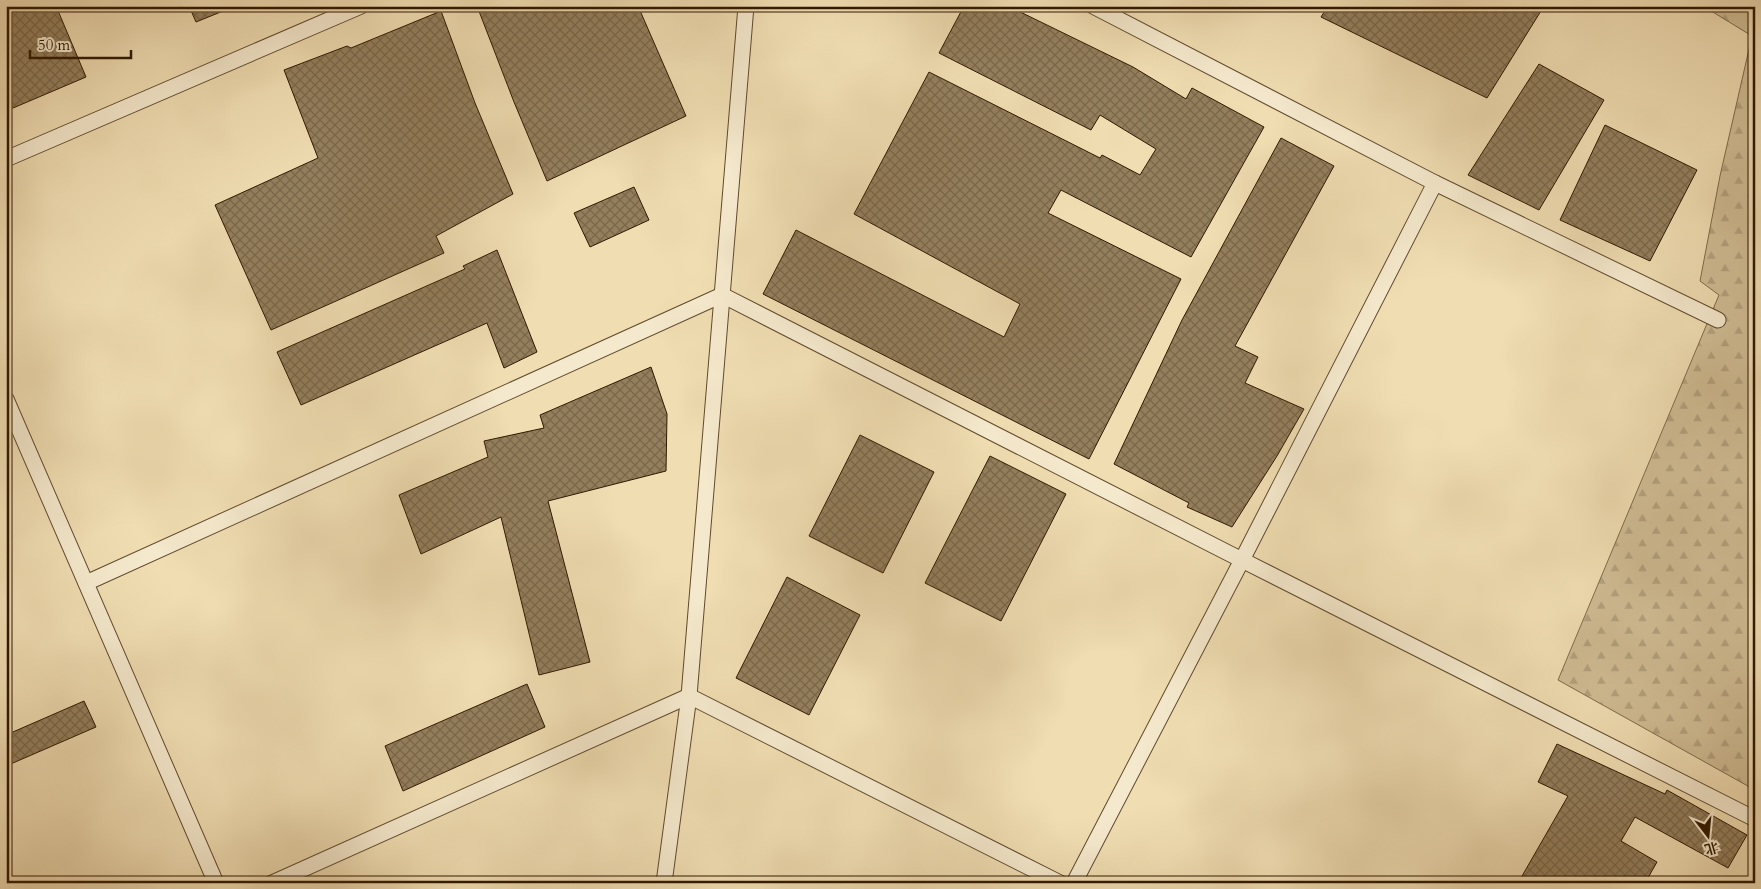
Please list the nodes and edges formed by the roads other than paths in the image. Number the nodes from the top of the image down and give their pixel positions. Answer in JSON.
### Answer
{"nodes":[{"id":1,"x":361,"y":6,"type":"edge"},
{"id":2,"x":746,"y":6,"type":"edge"},
{"id":3,"x":1092,"y":6,"type":"edge"},
{"id":4,"x":6,"y":159,"type":"edge"},
{"id":5,"x":1435,"y":182,"type":"junction"},
{"id":6,"x":722,"y":295,"type":"junction"},
{"id":7,"x":1718,"y":320,"type":"dead end"},
{"id":8,"x":6,"y":398,"type":"edge"},
{"id":9,"x":1242,"y":560,"type":"junction"},
{"id":10,"x":86,"y":583,"type":"junction"},
{"id":11,"x":688,"y":696,"type":"junction"},
{"id":12,"x":1755,"y":819,"type":"edge"},
{"id":13,"x":216,"y":883,"type":"edge"},
{"id":14,"x":272,"y":883,"type":"edge"},
{"id":15,"x":664,"y":883,"type":"edge"},
{"id":16,"x":1060,"y":883,"type":"edge"},
{"id":17,"x":1074,"y":883,"type":"edge"}],
"edges":[{"from":1,"to":4,"type":"street"},
{"from":2,"to":6,"type":"street"},
{"from":3,"to":5,"type":"street"},
{"from":5,"to":7,"type":"street"},
{"from":5,"to":9,"type":"street"},
{"from":6,"to":9,"type":"street"},
{"from":6,"to":10,"type":"street"},
{"from":6,"to":11,"type":"street"},
{"from":8,"to":10,"type":"street"},
{"from":9,"to":12,"type":"street"},
{"from":9,"to":17,"type":"street"},
{"from":10,"to":13,"type":"street"},
{"from":11,"to":14,"type":"street"},
{"from":11,"to":15,"type":"street"},
{"from":11,"to":16,"type":"street"}]}
